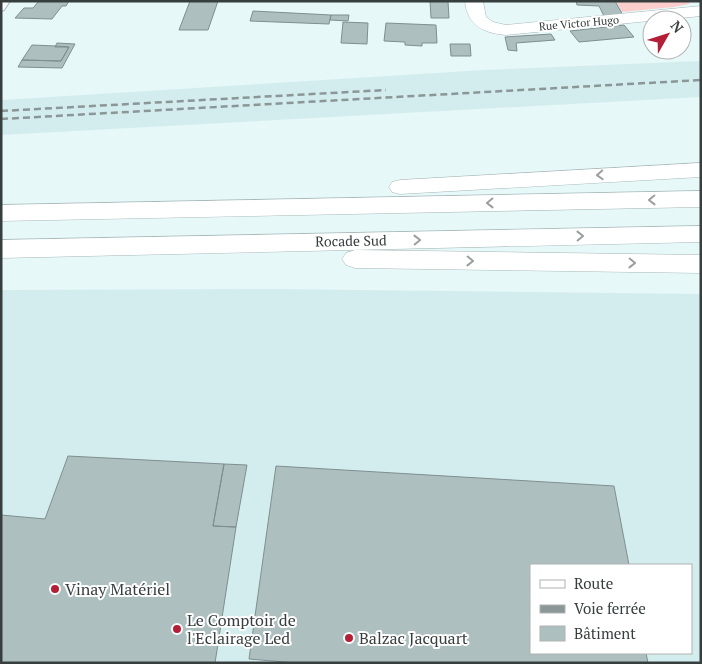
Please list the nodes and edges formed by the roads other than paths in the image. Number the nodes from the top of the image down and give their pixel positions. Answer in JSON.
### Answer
{"nodes":[{"id":1,"x":6,"y":1,"type":"edge"},
{"id":2,"x":474,"y":1,"type":"edge"},
{"id":3,"x":1,"y":8,"type":"edge"},
{"id":4,"x":701,"y":11,"type":"edge"},
{"id":5,"x":701,"y":170,"type":"edge"},
{"id":6,"x":701,"y":199,"type":"edge"},
{"id":7,"x":11,"y":213,"type":"edge"},
{"id":8,"x":701,"y":234,"type":"edge"},
{"id":9,"x":1,"y":250,"type":"edge"},
{"id":10,"x":701,"y":264,"type":"edge"}],
"edges":[{"from":1,"to":3,"type":"lane"},
{"from":2,"to":4,"type":"main road","name":"Rue Victor Hugo"},
{"from":5,"to":7,"type":"main road","one_way":true},
{"from":6,"to":7,"type":"main road","one_way":true},
{"from":9,"to":8,"type":"main road","name":"Rocade Sud","one_way":true},
{"from":9,"to":10,"type":"main road","one_way":true}]}
